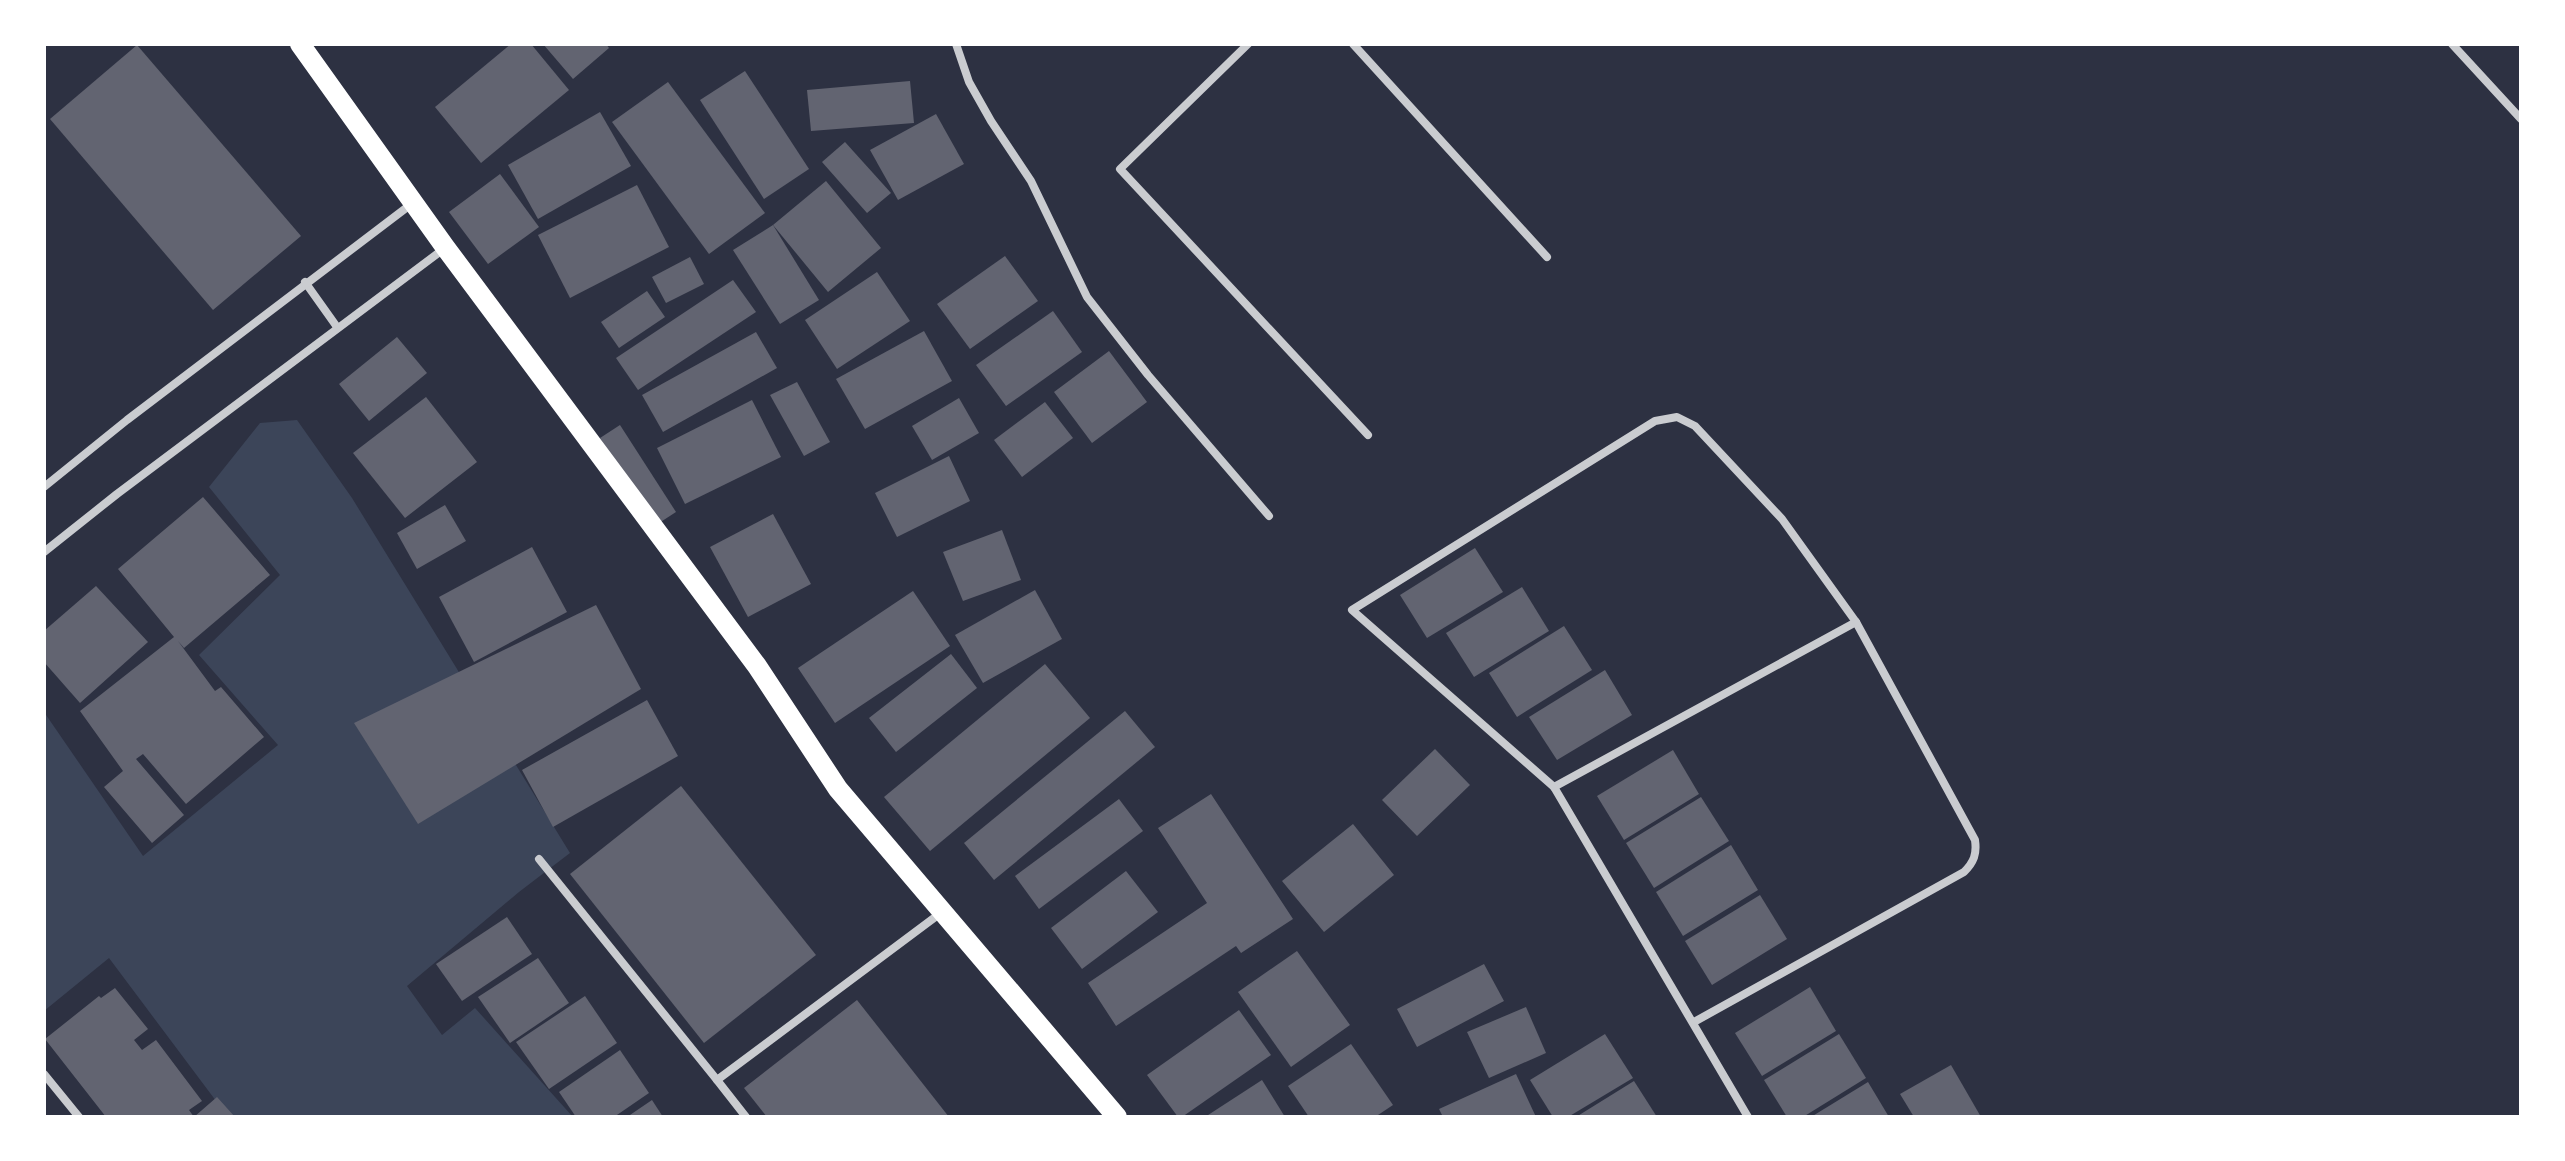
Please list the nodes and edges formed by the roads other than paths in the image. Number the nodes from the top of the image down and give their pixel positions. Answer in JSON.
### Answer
{"nodes":[{"id":1,"x":300,"y":44,"type":"edge"},
{"id":2,"x":956,"y":44,"type":"edge"},
{"id":3,"x":1248,"y":44,"type":"edge"},
{"id":4,"x":1353,"y":44,"type":"edge"},
{"id":5,"x":2452,"y":44,"type":"edge"},
{"id":6,"x":2521,"y":119,"type":"edge"},
{"id":7,"x":414,"y":201,"type":"junction"},
{"id":8,"x":445,"y":247,"type":"junction"},
{"id":9,"x":1547,"y":257,"type":"dead end"},
{"id":10,"x":305,"y":282,"type":"junction"},
{"id":11,"x":337,"y":327,"type":"junction"},
{"id":12,"x":1368,"y":435,"type":"dead end"},
{"id":13,"x":44,"y":487,"type":"edge"},
{"id":14,"x":1269,"y":516,"type":"dead end"},
{"id":15,"x":44,"y":552,"type":"edge"},
{"id":16,"x":1856,"y":622,"type":"junction"},
{"id":17,"x":1554,"y":787,"type":"junction"},
{"id":18,"x":539,"y":859,"type":"dead end"},
{"id":19,"x":942,"y":912,"type":"junction"},
{"id":20,"x":1694,"y":1022,"type":"junction"},
{"id":21,"x":44,"y":1074,"type":"edge"},
{"id":22,"x":717,"y":1080,"type":"junction"},
{"id":23,"x":79,"y":1117,"type":"edge"},
{"id":24,"x":746,"y":1117,"type":"edge"},
{"id":25,"x":1117,"y":1117,"type":"edge"},
{"id":26,"x":1748,"y":1117,"type":"edge"}],
"edges":[{"from":1,"to":7,"type":"main road"},
{"from":2,"to":14,"type":"street"},
{"from":3,"to":12,"type":"street"},
{"from":4,"to":9,"type":"street"},
{"from":5,"to":6,"type":"street"},
{"from":7,"to":8,"type":"main road"},
{"from":7,"to":10,"type":"street"},
{"from":8,"to":11,"type":"street"},
{"from":8,"to":19,"type":"main road"},
{"from":10,"to":11,"type":"street"},
{"from":10,"to":13,"type":"street"},
{"from":11,"to":15,"type":"street"},
{"from":16,"to":17,"type":"street"},
{"from":16,"to":17,"type":"street"},
{"from":16,"to":20,"type":"street"},
{"from":17,"to":20,"type":"street"},
{"from":18,"to":22,"type":"street"},
{"from":19,"to":22,"type":"street"},
{"from":19,"to":25,"type":"main road"},
{"from":20,"to":26,"type":"street"},
{"from":21,"to":23,"type":"street"},
{"from":22,"to":24,"type":"street"}]}
